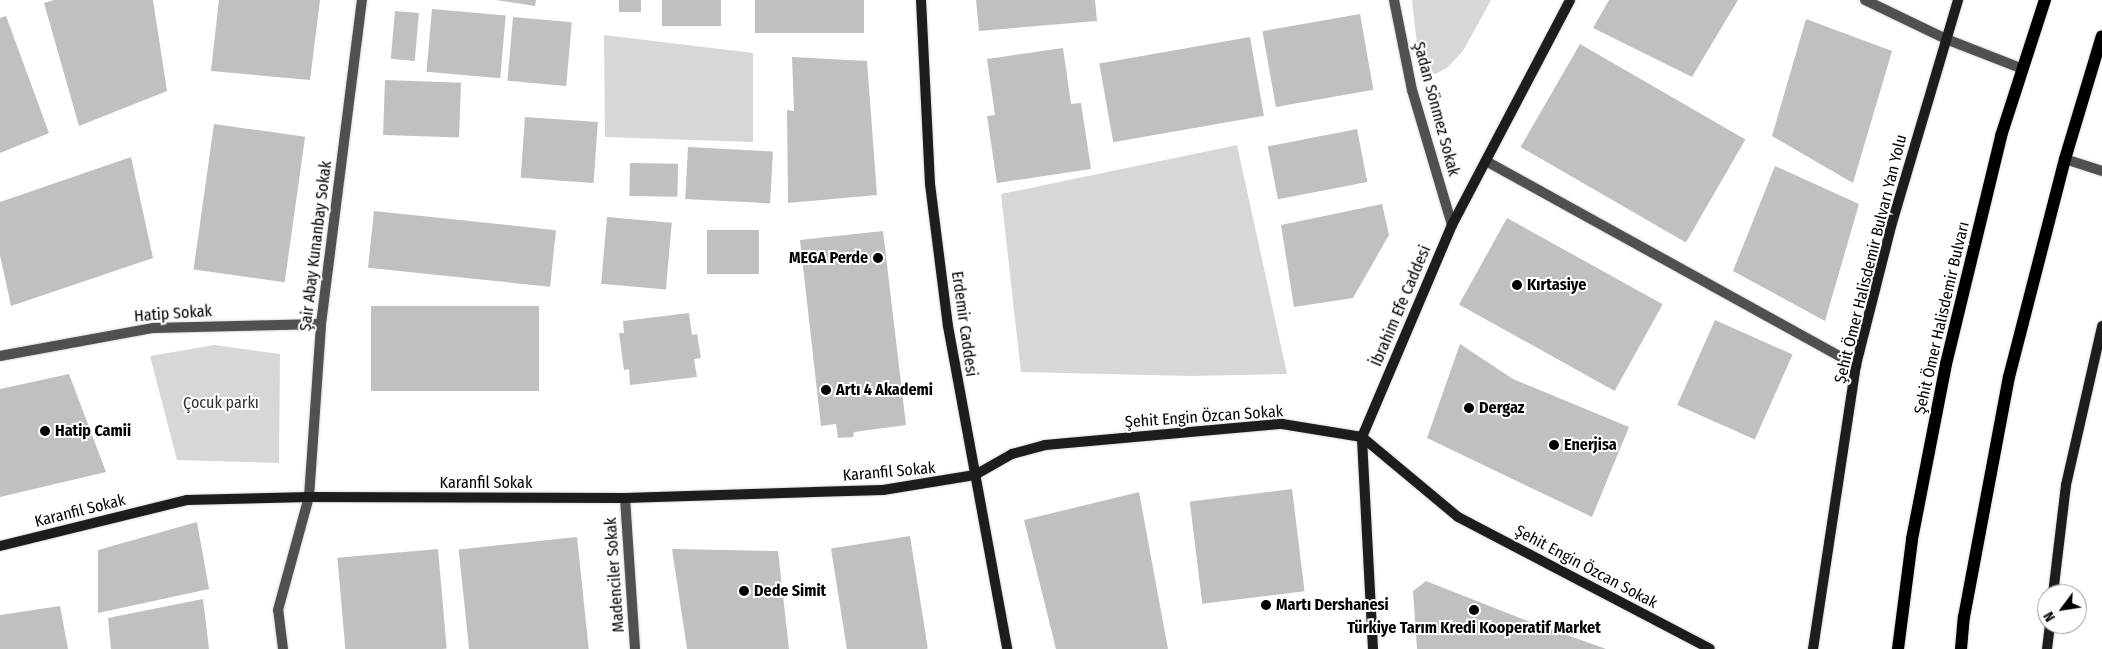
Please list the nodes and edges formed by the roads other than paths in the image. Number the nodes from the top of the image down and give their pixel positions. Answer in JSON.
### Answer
{"nodes":[{"id":1,"x":362,"y":0,"type":"edge"},
{"id":2,"x":921,"y":0,"type":"edge"},
{"id":3,"x":1394,"y":0,"type":"edge"},
{"id":4,"x":1570,"y":0,"type":"edge"},
{"id":5,"x":1865,"y":0,"type":"edge"},
{"id":6,"x":1958,"y":0,"type":"edge"},
{"id":7,"x":2045,"y":0,"type":"edge"},
{"id":8,"x":2102,"y":36,"type":"edge"},
{"id":9,"x":1946,"y":39,"type":"junction"},
{"id":10,"x":2023,"y":69,"type":"junction"},
{"id":11,"x":2065,"y":160,"type":"junction"},
{"id":12,"x":1486,"y":161,"type":"junction"},
{"id":13,"x":2102,"y":171,"type":"edge"},
{"id":14,"x":1452,"y":225,"type":"junction"},
{"id":15,"x":321,"y":324,"type":"junction"},
{"id":16,"x":2102,"y":326,"type":"edge"},
{"id":17,"x":0,"y":356,"type":"edge"},
{"id":18,"x":1856,"y":366,"type":"junction"},
{"id":19,"x":1362,"y":437,"type":"junction"},
{"id":20,"x":975,"y":475,"type":"junction"},
{"id":21,"x":309,"y":497,"type":"junction"},
{"id":22,"x":625,"y":498,"type":"junction"},
{"id":23,"x":0,"y":546,"type":"edge"},
{"id":24,"x":2054,"y":584,"type":"edge"},
{"id":25,"x":2049,"y":634,"type":"edge"},
{"id":26,"x":283,"y":649,"type":"edge"},
{"id":27,"x":635,"y":649,"type":"edge"},
{"id":28,"x":1006,"y":649,"type":"edge"},
{"id":29,"x":1373,"y":649,"type":"edge"},
{"id":30,"x":1710,"y":649,"type":"edge"},
{"id":31,"x":1813,"y":649,"type":"edge"},
{"id":32,"x":1898,"y":649,"type":"edge"},
{"id":33,"x":1961,"y":649,"type":"edge"},
{"id":34,"x":2047,"y":649,"type":"edge"}],
"edges":[{"from":1,"to":15,"type":"street","name":"Şair Abay Kunanbay Sokak"},
{"from":2,"to":20,"type":"street","name":"Erdemir Caddesi"},
{"from":3,"to":14,"type":"street","name":"Şadan Sönmez Sokak"},
{"from":4,"to":12,"type":"street","name":"İbrahim Efe Caddesi"},
{"from":5,"to":9,"type":"street"},
{"from":6,"to":9,"type":"street","name":"Şehit Ömer Halisdemir Bulvarı Yan Yolu"},
{"from":7,"to":10,"type":"main road","name":"Şehit Ömer Halisdemir Bulvarı"},
{"from":8,"to":11,"type":"main road"},
{"from":9,"to":10,"type":"street"},
{"from":9,"to":18,"type":"street","name":"Şehit Ömer Halisdemir Bulvarı Yan Yolu"},
{"from":10,"to":32,"type":"main road","name":"Şehit Ömer Halisdemir Bulvarı"},
{"from":11,"to":13,"type":"street"},
{"from":11,"to":33,"type":"main road"},
{"from":12,"to":14,"type":"street","name":"İbrahim Efe Caddesi"},
{"from":12,"to":18,"type":"street"},
{"from":14,"to":19,"type":"street","name":"İbrahim Efe Caddesi"},
{"from":15,"to":17,"type":"street","name":"Hatip Sokak"},
{"from":15,"to":21,"type":"street","name":"Şair Abay Kunanbay Sokak"},
{"from":16,"to":24,"type":"street"},
{"from":18,"to":31,"type":"street","name":"Şehit Ömer Halisdemir Bulvarı Yan Yolu"},
{"from":19,"to":20,"type":"street","name":"Şehit Engin Özcan Sokak"},
{"from":19,"to":29,"type":"street","name":"İbrahim Efe Caddesi"},
{"from":19,"to":30,"type":"street","name":"Şehit Engin Özcan Sokak"},
{"from":20,"to":22,"type":"street","name":"Karanfil Sokak"},
{"from":20,"to":28,"type":"street","name":"Erdemir Caddesi"},
{"from":21,"to":22,"type":"street","name":"Karanfil Sokak"},
{"from":21,"to":23,"type":"street","name":"Karanfil Sokak"},
{"from":21,"to":26,"type":"street","name":"Şair Abay Kunanbay Sokak"},
{"from":22,"to":27,"type":"street","name":"Madenciler Sokak"},
{"from":25,"to":34,"type":"street"}]}
